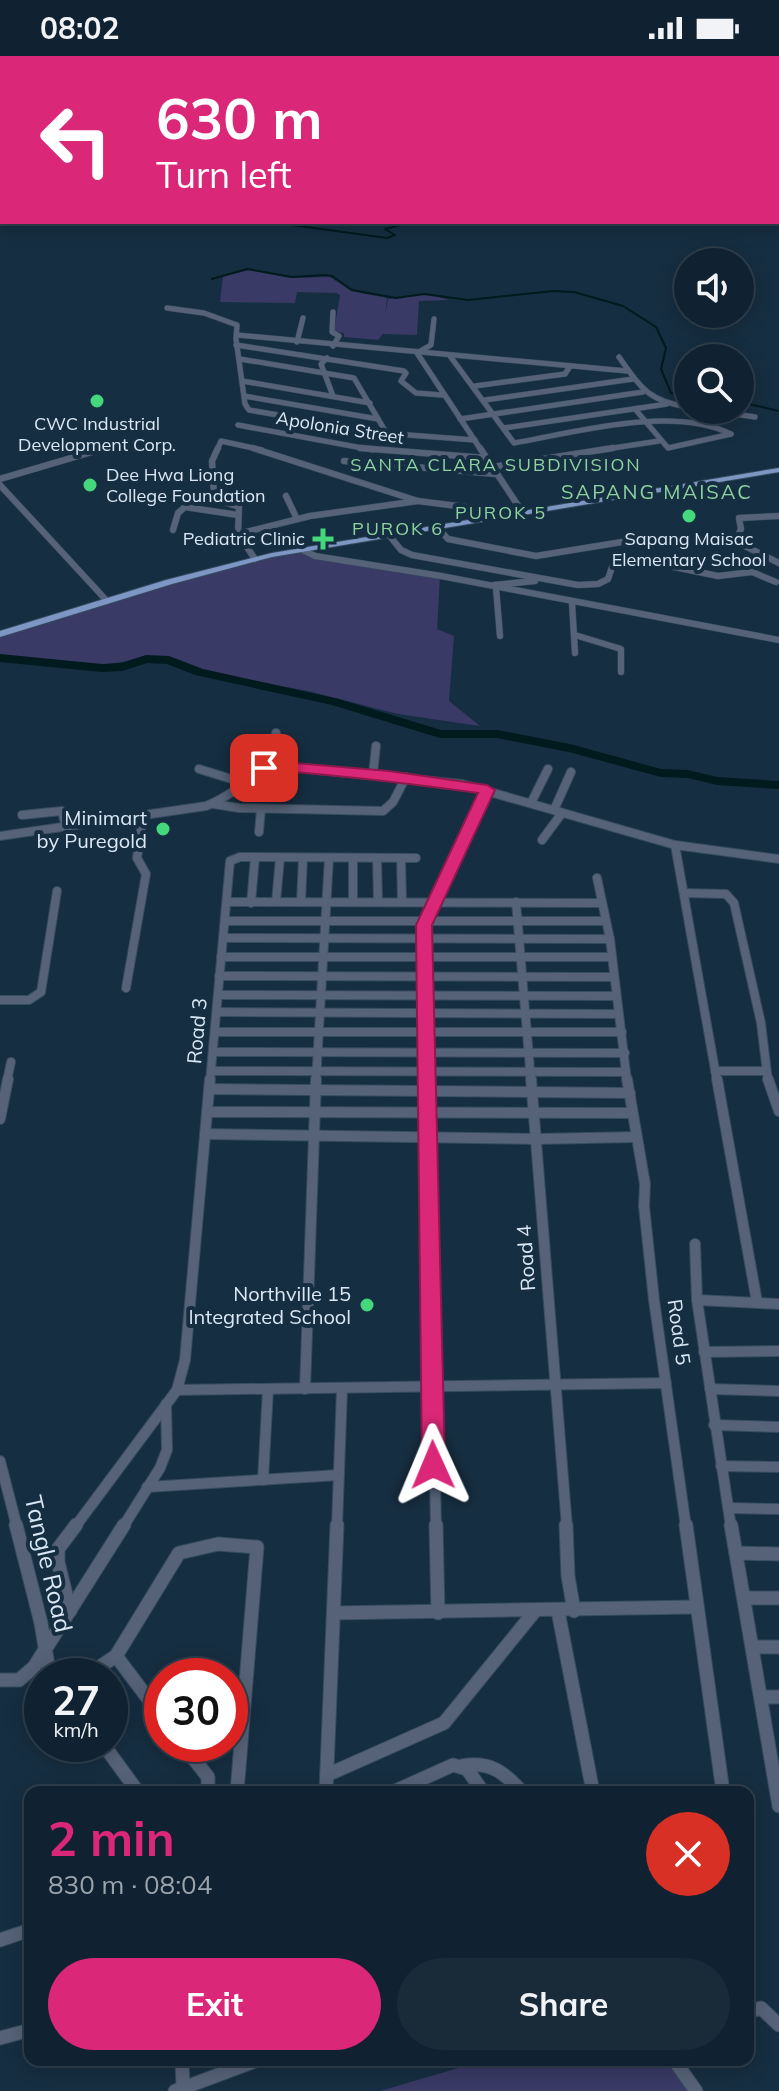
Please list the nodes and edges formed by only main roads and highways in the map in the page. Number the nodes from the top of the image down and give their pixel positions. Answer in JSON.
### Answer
{"nodes":[{"id":1,"x":779,"y":470,"type":"edge"},
{"id":2,"x":0,"y":634,"type":"edge"}],
"edges":[{"from":1,"to":2,"type":"main road"}]}
